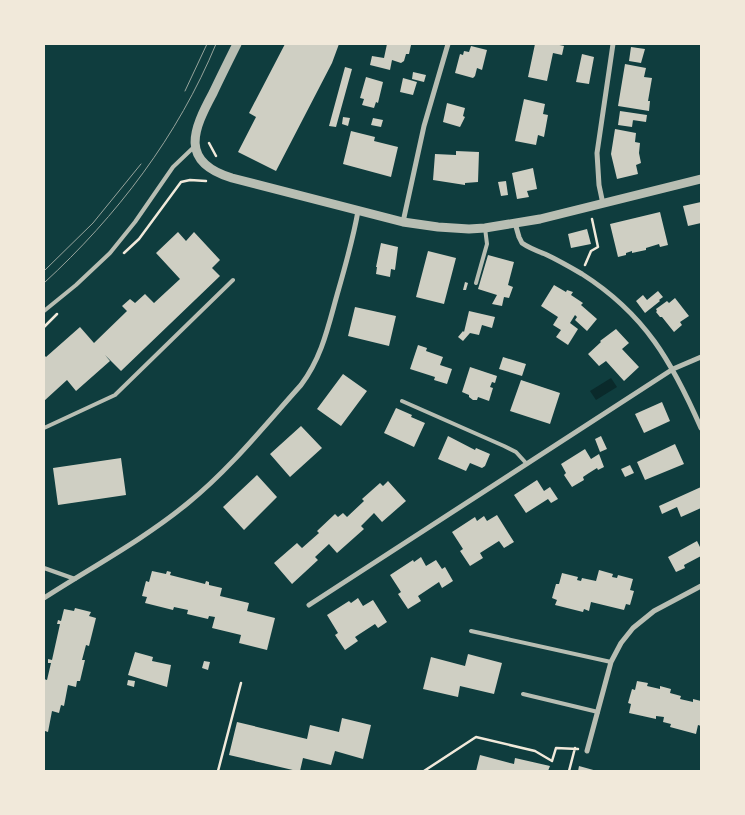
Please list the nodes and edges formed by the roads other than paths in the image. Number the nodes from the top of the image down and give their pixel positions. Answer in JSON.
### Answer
{"nodes":[{"id":1,"x":237,"y":44,"type":"edge"},
{"id":2,"x":448,"y":44,"type":"edge"},
{"id":3,"x":613,"y":44,"type":"edge"},
{"id":4,"x":195,"y":146,"type":"junction"},
{"id":5,"x":701,"y":179,"type":"edge"},
{"id":6,"x":603,"y":204,"type":"junction"},
{"id":7,"x":358,"y":211,"type":"junction"},
{"id":8,"x":403,"y":222,"type":"junction"},
{"id":9,"x":515,"y":223,"type":"junction"},
{"id":10,"x":485,"y":228,"type":"junction"},
{"id":11,"x":232,"y":280,"type":"dead end"},
{"id":12,"x":476,"y":284,"type":"dead end"},
{"id":13,"x":44,"y":312,"type":"edge"},
{"id":14,"x":701,"y":357,"type":"edge"},
{"id":15,"x":673,"y":369,"type":"junction"},
{"id":16,"x":402,"y":401,"type":"dead end"},
{"id":17,"x":44,"y":428,"type":"edge"},
{"id":18,"x":701,"y":428,"type":"edge"},
{"id":19,"x":526,"y":464,"type":"junction"},
{"id":20,"x":44,"y":568,"type":"edge"},
{"id":21,"x":76,"y":579,"type":"junction"},
{"id":22,"x":701,"y":586,"type":"edge"},
{"id":23,"x":44,"y":598,"type":"edge"},
{"id":24,"x":309,"y":605,"type":"dead end"},
{"id":25,"x":472,"y":631,"type":"dead end"},
{"id":26,"x":612,"y":662,"type":"junction"},
{"id":27,"x":523,"y":694,"type":"dead end"},
{"id":28,"x":598,"y":712,"type":"junction"},
{"id":29,"x":587,"y":751,"type":"road end"}],
"edges":[{"from":1,"to":4,"type":"street"},
{"from":2,"to":8,"type":"street"},
{"from":3,"to":6,"type":"street"},
{"from":4,"to":7,"type":"street"},
{"from":4,"to":13,"type":"lane"},
{"from":5,"to":6,"type":"street"},
{"from":6,"to":9,"type":"street"},
{"from":7,"to":8,"type":"street"},
{"from":7,"to":21,"type":"street"},
{"from":8,"to":10,"type":"street"},
{"from":9,"to":10,"type":"street"},
{"from":9,"to":15,"type":"street"},
{"from":10,"to":12,"type":"lane"},
{"from":11,"to":17,"type":"lane"},
{"from":14,"to":15,"type":"street"},
{"from":15,"to":18,"type":"street"},
{"from":15,"to":19,"type":"street"},
{"from":16,"to":19,"type":"lane"},
{"from":19,"to":24,"type":"street"},
{"from":20,"to":21,"type":"lane"},
{"from":21,"to":23,"type":"street"},
{"from":22,"to":26,"type":"street"},
{"from":25,"to":26,"type":"lane"},
{"from":26,"to":28,"type":"street"},
{"from":27,"to":28,"type":"lane"},
{"from":28,"to":29,"type":"street"}]}
